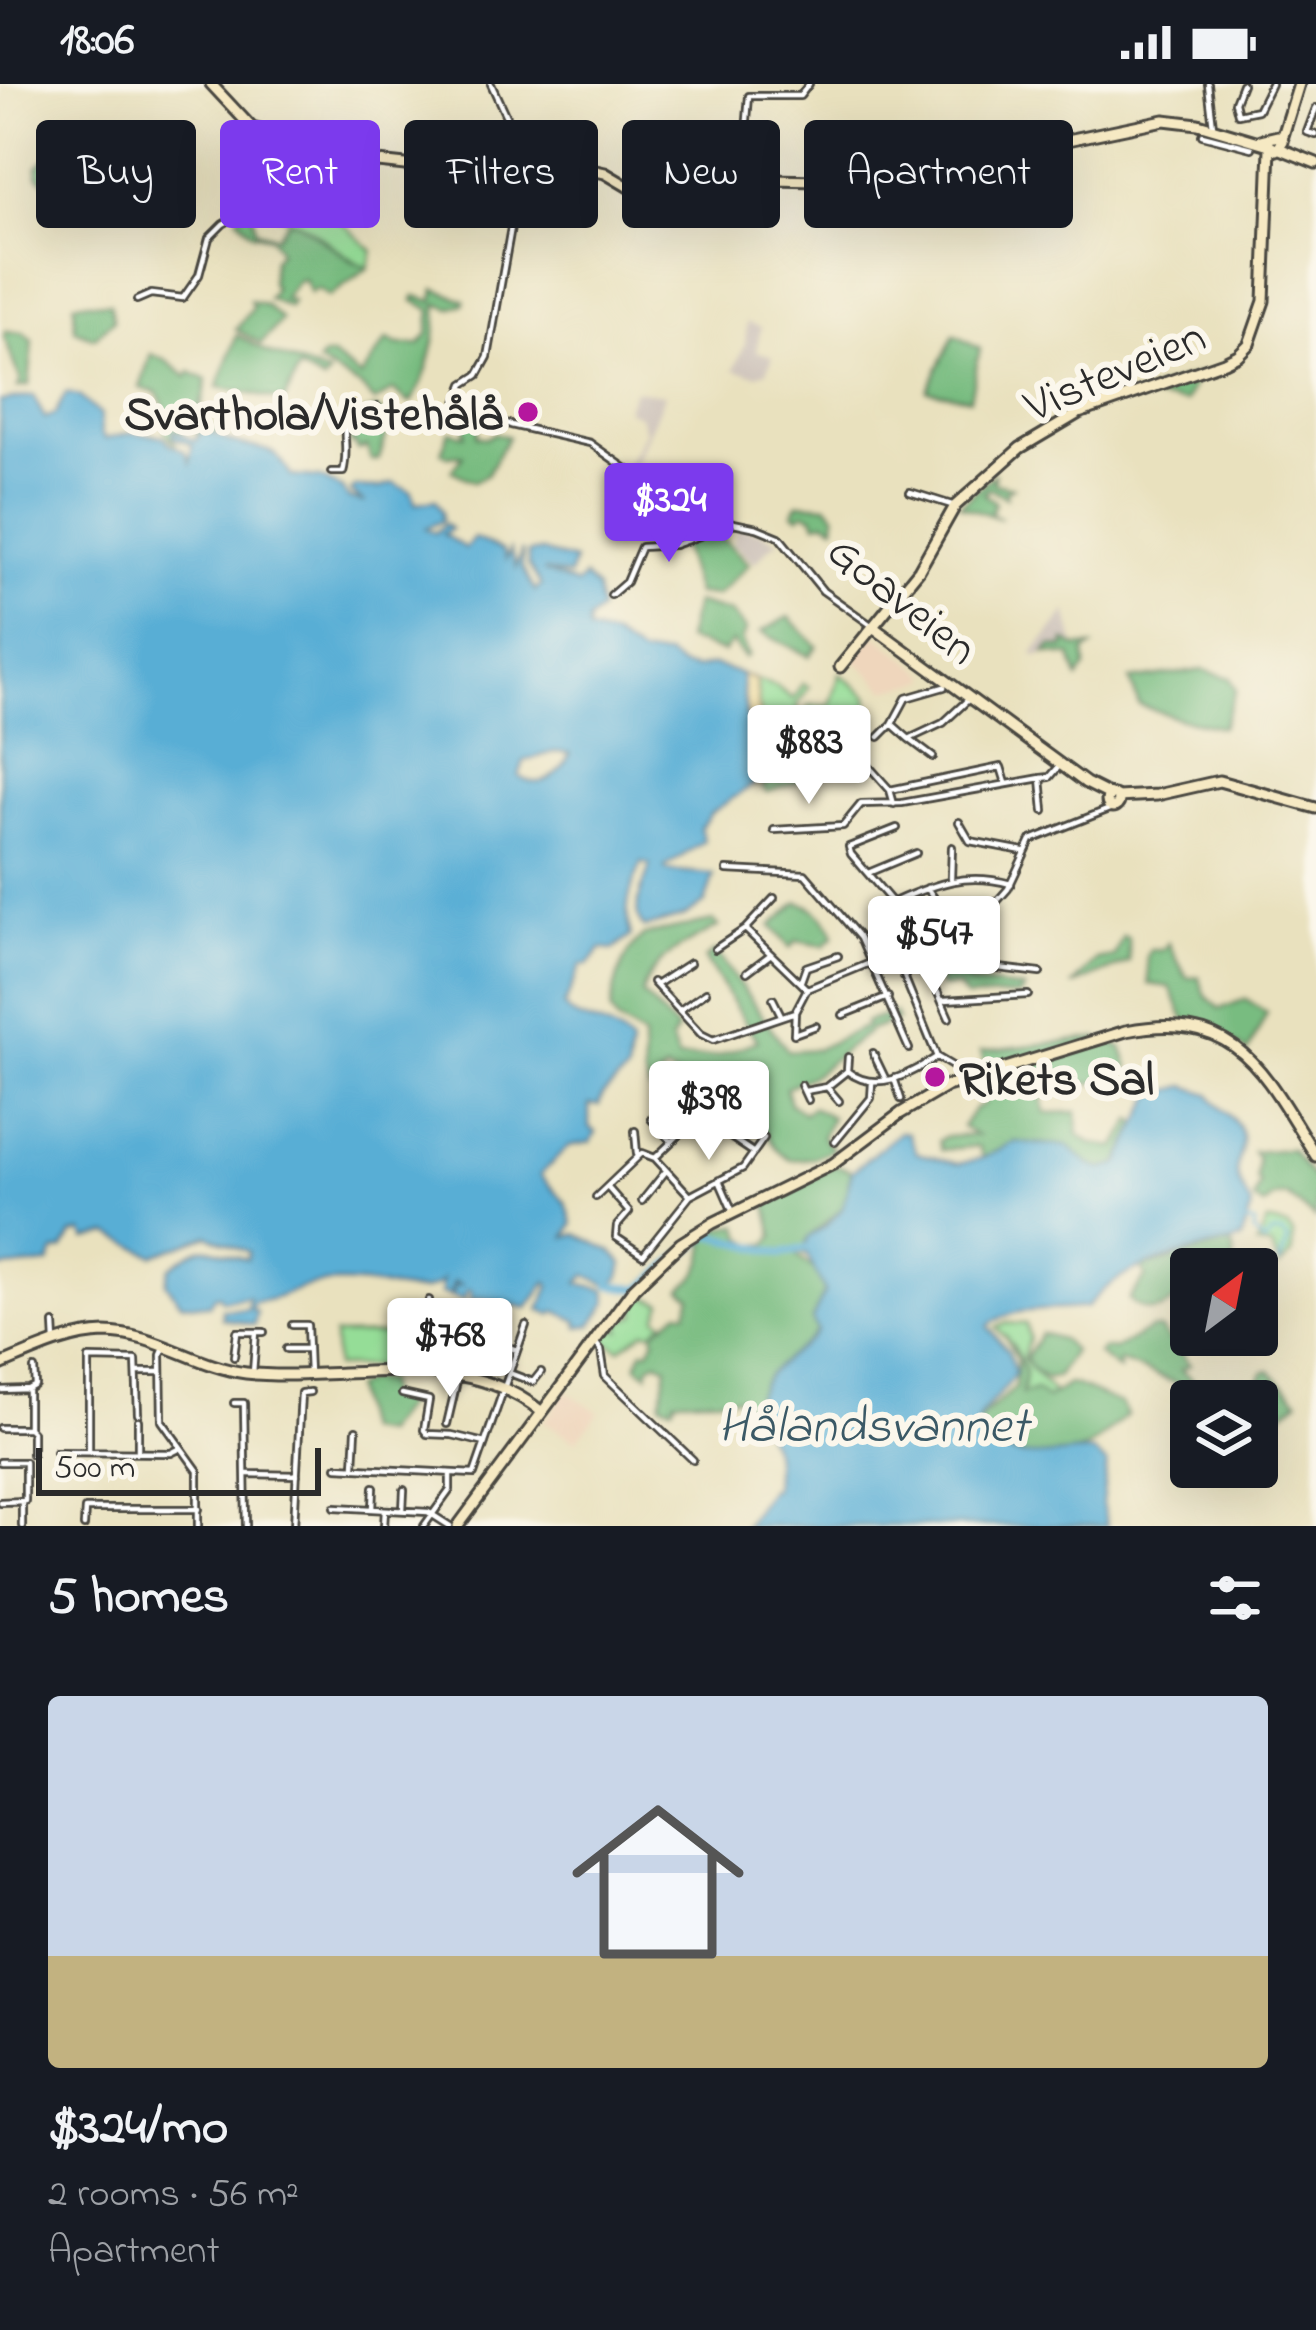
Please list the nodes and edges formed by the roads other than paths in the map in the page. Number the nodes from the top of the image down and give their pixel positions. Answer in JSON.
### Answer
{"nodes":[{"id":1,"x":211,"y":84,"type":"edge"},
{"id":2,"x":491,"y":84,"type":"edge"},
{"id":3,"x":809,"y":84,"type":"edge"},
{"id":4,"x":1208,"y":84,"type":"edge"},
{"id":5,"x":1241,"y":84,"type":"edge"},
{"id":6,"x":1271,"y":84,"type":"edge"},
{"id":7,"x":1299,"y":84,"type":"edge"},
{"id":8,"x":1315,"y":112,"type":"edge"},
{"id":9,"x":242,"y":120,"type":"edge"},
{"id":10,"x":508,"y":120,"type":"edge"},
{"id":11,"x":747,"y":120,"type":"edge"},
{"id":12,"x":1213,"y":127,"type":"junction"},
{"id":13,"x":1202,"y":135,"type":"dead end"},
{"id":14,"x":1316,"y":135,"type":"edge"},
{"id":15,"x":1230,"y":138,"type":"junction"},
{"id":16,"x":1276,"y":145,"type":"junction"},
{"id":17,"x":1313,"y":158,"type":"edge"},
{"id":18,"x":780,"y":180,"type":"edge"},
{"id":19,"x":220,"y":228,"type":"edge"},
{"id":20,"x":511,"y":228,"type":"edge"},
{"id":21,"x":137,"y":300,"type":"dead end"},
{"id":22,"x":457,"y":405,"type":"junction"},
{"id":23,"x":376,"y":407,"type":"dead end"},
{"id":24,"x":450,"y":421,"type":"dead end"},
{"id":25,"x":331,"y":472,"type":"dead end"},
{"id":26,"x":910,"y":493,"type":"dead end"},
{"id":27,"x":955,"y":506,"type":"junction"},
{"id":28,"x":730,"y":524,"type":"junction"},
{"id":29,"x":611,"y":595,"type":"dead end"},
{"id":30,"x":873,"y":627,"type":"junction"},
{"id":31,"x":844,"y":664,"type":"dead end"},
{"id":32,"x":944,"y":687,"type":"dead end"},
{"id":33,"x":970,"y":698,"type":"junction"},
{"id":34,"x":892,"y":724,"type":"junction"},
{"id":35,"x":879,"y":737,"type":"dead end"},
{"id":36,"x":909,"y":739,"type":"junction"},
{"id":37,"x":933,"y":757,"type":"dead end"},
{"id":38,"x":1063,"y":766,"type":"junction"},
{"id":39,"x":816,"y":776,"type":"dead end"},
{"id":40,"x":1041,"y":778,"type":"junction"},
{"id":41,"x":937,"y":779,"type":"junction"},
{"id":42,"x":1006,"y":783,"type":"junction"},
{"id":43,"x":890,"y":790,"type":"junction"},
{"id":44,"x":940,"y":795,"type":"junction"},
{"id":45,"x":1112,"y":801,"type":"junction"},
{"id":46,"x":894,"y":803,"type":"junction"},
{"id":47,"x":1316,"y":808,"type":"edge"},
{"id":48,"x":1044,"y":811,"type":"dead end"},
{"id":49,"x":958,"y":821,"type":"dead end"},
{"id":50,"x":897,"y":828,"type":"dead end"},
{"id":51,"x":774,"y":830,"type":"dead end"},
{"id":52,"x":952,"y":847,"type":"dead end"},
{"id":53,"x":1023,"y":851,"type":"junction"},
{"id":54,"x":916,"y":853,"type":"dead end"},
{"id":55,"x":727,"y":871,"type":"dead end"},
{"id":56,"x":868,"y":873,"type":"junction"},
{"id":57,"x":951,"y":878,"type":"junction"},
{"id":58,"x":1011,"y":884,"type":"junction"},
{"id":59,"x":927,"y":888,"type":"junction"},
{"id":60,"x":775,"y":898,"type":"dead end"},
{"id":61,"x":894,"y":902,"type":"junction"},
{"id":62,"x":939,"y":905,"type":"dead end"},
{"id":63,"x":745,"y":929,"type":"junction"},
{"id":64,"x":952,"y":932,"type":"junction"},
{"id":65,"x":919,"y":945,"type":"junction"},
{"id":66,"x":715,"y":949,"type":"dead end"},
{"id":67,"x":771,"y":954,"type":"junction"},
{"id":68,"x":895,"y":954,"type":"junction"},
{"id":69,"x":838,"y":956,"type":"dead end"},
{"id":70,"x":690,"y":963,"type":"dead end"},
{"id":71,"x":874,"y":963,"type":"junction"},
{"id":72,"x":747,"y":972,"type":"dead end"},
{"id":73,"x":1040,"y":974,"type":"dead end"},
{"id":74,"x":801,"y":980,"type":"junction"},
{"id":75,"x":807,"y":989,"type":"junction"},
{"id":76,"x":706,"y":992,"type":"dead end"},
{"id":77,"x":1028,"y":995,"type":"dead end"},
{"id":78,"x":888,"y":997,"type":"junction"},
{"id":79,"x":773,"y":998,"type":"dead end"},
{"id":80,"x":942,"y":1000,"type":"junction"},
{"id":81,"x":680,"y":1010,"type":"junction"},
{"id":82,"x":795,"y":1012,"type":"junction"},
{"id":83,"x":843,"y":1015,"type":"dead end"},
{"id":84,"x":782,"y":1017,"type":"junction"},
{"id":85,"x":949,"y":1018,"type":"dead end"},
{"id":86,"x":725,"y":1022,"type":"dead end"},
{"id":87,"x":816,"y":1026,"type":"dead end"},
{"id":88,"x":728,"y":1036,"type":"junction"},
{"id":89,"x":909,"y":1049,"type":"dead end"},
{"id":90,"x":874,"y":1052,"type":"dead end"},
{"id":91,"x":848,"y":1057,"type":"dead end"},
{"id":92,"x":937,"y":1058,"type":"junction"},
{"id":93,"x":848,"y":1071,"type":"junction"},
{"id":94,"x":890,"y":1080,"type":"junction"},
{"id":95,"x":959,"y":1082,"type":"junction"},
{"id":96,"x":872,"y":1083,"type":"junction"},
{"id":97,"x":715,"y":1087,"type":"dead end"},
{"id":98,"x":827,"y":1087,"type":"junction"},
{"id":99,"x":669,"y":1089,"type":"dead end"},
{"id":100,"x":901,"y":1099,"type":"dead end"},
{"id":101,"x":808,"y":1100,"type":"dead end"},
{"id":102,"x":838,"y":1101,"type":"dead end"},
{"id":103,"x":754,"y":1115,"type":"dead end"},
{"id":104,"x":651,"y":1119,"type":"dead end"},
{"id":105,"x":635,"y":1131,"type":"dead end"},
{"id":106,"x":764,"y":1138,"type":"dead end"},
{"id":107,"x":671,"y":1142,"type":"junction"},
{"id":108,"x":737,"y":1142,"type":"junction"},
{"id":109,"x":835,"y":1142,"type":"dead end"},
{"id":110,"x":754,"y":1153,"type":"junction"},
{"id":111,"x":637,"y":1154,"type":"junction"},
{"id":112,"x":1316,"y":1156,"type":"edge"},
{"id":113,"x":655,"y":1158,"type":"junction"},
{"id":114,"x":666,"y":1171,"type":"junction"},
{"id":115,"x":719,"y":1180,"type":"junction"},
{"id":116,"x":608,"y":1188,"type":"junction"},
{"id":117,"x":691,"y":1196,"type":"junction"},
{"id":118,"x":596,"y":1197,"type":"dead end"},
{"id":119,"x":642,"y":1201,"type":"dead end"},
{"id":120,"x":737,"y":1211,"type":"junction"},
{"id":121,"x":429,"y":1300,"type":"dead end"},
{"id":122,"x":54,"y":1324,"type":"dead end"},
{"id":123,"x":292,"y":1325,"type":"dead end"},
{"id":124,"x":526,"y":1325,"type":"dead end"},
{"id":125,"x":457,"y":1330,"type":"dead end"},
{"id":126,"x":256,"y":1332,"type":"junction"},
{"id":127,"x":264,"y":1332,"type":"dead end"},
{"id":128,"x":486,"y":1340,"type":"junction"},
{"id":129,"x":595,"y":1341,"type":"junction"},
{"id":130,"x":55,"y":1343,"type":"junction"},
{"id":131,"x":165,"y":1346,"type":"junction"},
{"id":132,"x":286,"y":1349,"type":"dead end"},
{"id":133,"x":308,"y":1349,"type":"junction"},
{"id":134,"x":517,"y":1350,"type":"junction"},
{"id":135,"x":234,"y":1357,"type":"dead end"},
{"id":136,"x":472,"y":1364,"type":"dead end"},
{"id":137,"x":0,"y":1365,"type":"edge"},
{"id":138,"x":34,"y":1369,"type":"dead end"},
{"id":139,"x":138,"y":1372,"type":"junction"},
{"id":140,"x":161,"y":1372,"type":"junction"},
{"id":141,"x":541,"y":1372,"type":"dead end"},
{"id":142,"x":253,"y":1373,"type":"junction"},
{"id":143,"x":438,"y":1373,"type":"junction"},
{"id":144,"x":510,"y":1373,"type":"junction"},
{"id":145,"x":309,"y":1374,"type":"junction"},
{"id":146,"x":458,"y":1377,"type":"junction"},
{"id":147,"x":28,"y":1389,"type":"junction"},
{"id":148,"x":0,"y":1390,"type":"edge"},
{"id":149,"x":504,"y":1390,"type":"junction"},
{"id":150,"x":310,"y":1392,"type":"dead end"},
{"id":151,"x":402,"y":1394,"type":"dead end"},
{"id":152,"x":234,"y":1403,"type":"dead end"},
{"id":153,"x":542,"y":1412,"type":"junction"},
{"id":154,"x":447,"y":1424,"type":"dead end"},
{"id":155,"x":0,"y":1428,"type":"edge"},
{"id":156,"x":28,"y":1428,"type":"junction"},
{"id":157,"x":356,"y":1430,"type":"dead end"},
{"id":158,"x":485,"y":1443,"type":"junction"},
{"id":159,"x":181,"y":1448,"type":"junction"},
{"id":160,"x":56,"y":1452,"type":"dead end"},
{"id":161,"x":89,"y":1452,"type":"junction"},
{"id":162,"x":138,"y":1453,"type":"junction"},
{"id":163,"x":32,"y":1454,"type":"dead end"},
{"id":164,"x":693,"y":1460,"type":"dead end"},
{"id":165,"x":0,"y":1462,"type":"edge"},
{"id":166,"x":337,"y":1467,"type":"dead end"},
{"id":167,"x":354,"y":1468,"type":"junction"},
{"id":168,"x":246,"y":1474,"type":"junction"},
{"id":169,"x":296,"y":1475,"type":"junction"},
{"id":170,"x":450,"y":1475,"type":"junction"},
{"id":171,"x":374,"y":1487,"type":"dead end"},
{"id":172,"x":404,"y":1490,"type":"dead end"},
{"id":173,"x":0,"y":1502,"type":"edge"},
{"id":174,"x":22,"y":1502,"type":"junction"},
{"id":175,"x":335,"y":1507,"type":"dead end"},
{"id":176,"x":199,"y":1509,"type":"junction"},
{"id":177,"x":373,"y":1509,"type":"junction"},
{"id":178,"x":385,"y":1510,"type":"junction"},
{"id":179,"x":403,"y":1510,"type":"junction"},
{"id":180,"x":433,"y":1514,"type":"junction"},
{"id":181,"x":22,"y":1526,"type":"edge"},
{"id":182,"x":83,"y":1526,"type":"edge"},
{"id":183,"x":198,"y":1526,"type":"edge"},
{"id":184,"x":246,"y":1526,"type":"edge"},
{"id":185,"x":294,"y":1526,"type":"edge"},
{"id":186,"x":384,"y":1526,"type":"edge"},
{"id":187,"x":424,"y":1526,"type":"edge"},
{"id":188,"x":454,"y":1526,"type":"edge"}],
"edges":[{"from":1,"to":9,"type":"main road"},
{"from":2,"to":10,"type":"street"},
{"from":3,"to":11,"type":"street"},
{"from":4,"to":12,"type":"street"},
{"from":5,"to":6,"type":"street"},
{"from":7,"to":16,"type":"main road","name":"Visteveien"},
{"from":8,"to":14,"type":"street"},
{"from":12,"to":15,"type":"main road"},
{"from":12,"to":18,"type":"main road"},
{"from":13,"to":15,"type":"street"},
{"from":15,"to":16,"type":"main road"},
{"from":16,"to":17,"type":"main road"},
{"from":16,"to":27,"type":"main road","name":"Visteveien"},
{"from":19,"to":21,"type":"street"},
{"from":20,"to":22,"type":"street"},
{"from":22,"to":24,"type":"street"},
{"from":22,"to":28,"type":"street","name":"Goaveien"},
{"from":23,"to":25,"type":"street"},
{"from":26,"to":27,"type":"street"},
{"from":27,"to":30,"type":"main road","name":"Visteveien"},
{"from":28,"to":29,"type":"street"},
{"from":28,"to":30,"type":"street","name":"Goaveien"},
{"from":30,"to":31,"type":"main road","name":"Visteveien"},
{"from":30,"to":33,"type":"main road","name":"Goaveien"},
{"from":32,"to":34,"type":"street"},
{"from":33,"to":36,"type":"street"},
{"from":33,"to":38,"type":"main road","name":"Goaveien"},
{"from":34,"to":35,"type":"street"},
{"from":34,"to":36,"type":"street"},
{"from":36,"to":37,"type":"street"},
{"from":38,"to":40,"type":"street"},
{"from":38,"to":45,"type":"main road","name":"Goaveien"},
{"from":39,"to":43,"type":"street"},
{"from":40,"to":42,"type":"street"},
{"from":40,"to":48,"type":"street"},
{"from":41,"to":42,"type":"street"},
{"from":41,"to":43,"type":"street"},
{"from":41,"to":44,"type":"street"},
{"from":42,"to":44,"type":"street"},
{"from":43,"to":46,"type":"street"},
{"from":44,"to":46,"type":"street"},
{"from":45,"to":47,"type":"main road"},
{"from":45,"to":53,"type":"street"},
{"from":46,"to":51,"type":"street"},
{"from":49,"to":53,"type":"street"},
{"from":50,"to":56,"type":"street"},
{"from":52,"to":57,"type":"street"},
{"from":53,"to":58,"type":"street"},
{"from":54,"to":56,"type":"street"},
{"from":55,"to":71,"type":"street"},
{"from":56,"to":61,"type":"street"},
{"from":57,"to":58,"type":"street"},
{"from":57,"to":59,"type":"street"},
{"from":58,"to":64,"type":"street"},
{"from":59,"to":61,"type":"street"},
{"from":59,"to":62,"type":"street"},
{"from":60,"to":63,"type":"street"},
{"from":61,"to":65,"type":"street"},
{"from":63,"to":66,"type":"street"},
{"from":63,"to":67,"type":"street"},
{"from":64,"to":65,"type":"street"},
{"from":64,"to":73,"type":"street"},
{"from":65,"to":68,"type":"street"},
{"from":65,"to":80,"type":"street"},
{"from":67,"to":72,"type":"street"},
{"from":67,"to":74,"type":"street"},
{"from":68,"to":71,"type":"street"},
{"from":68,"to":92,"type":"street"},
{"from":69,"to":74,"type":"street"},
{"from":70,"to":81,"type":"street"},
{"from":71,"to":75,"type":"street"},
{"from":71,"to":78,"type":"street"},
{"from":74,"to":75,"type":"street"},
{"from":75,"to":82,"type":"street"},
{"from":76,"to":81,"type":"street"},
{"from":77,"to":80,"type":"street"},
{"from":78,"to":83,"type":"street"},
{"from":78,"to":89,"type":"street"},
{"from":79,"to":84,"type":"street"},
{"from":80,"to":85,"type":"street"},
{"from":81,"to":88,"type":"street"},
{"from":82,"to":84,"type":"street"},
{"from":82,"to":87,"type":"street"},
{"from":84,"to":88,"type":"street"},
{"from":86,"to":88,"type":"street"},
{"from":90,"to":94,"type":"street"},
{"from":91,"to":93,"type":"street"},
{"from":92,"to":94,"type":"street"},
{"from":92,"to":95,"type":"street"},
{"from":93,"to":96,"type":"street"},
{"from":93,"to":98,"type":"street"},
{"from":94,"to":96,"type":"street"},
{"from":94,"to":100,"type":"street"},
{"from":95,"to":112,"type":"main road"},
{"from":95,"to":120,"type":"main road"},
{"from":96,"to":109,"type":"street"},
{"from":97,"to":108,"type":"street"},
{"from":98,"to":101,"type":"street"},
{"from":98,"to":102,"type":"street"},
{"from":99,"to":107,"type":"street"},
{"from":103,"to":108,"type":"street"},
{"from":104,"to":107,"type":"street"},
{"from":105,"to":111,"type":"street"},
{"from":106,"to":110,"type":"street"},
{"from":107,"to":113,"type":"street"},
{"from":108,"to":110,"type":"street"},
{"from":110,"to":115,"type":"street"},
{"from":111,"to":113,"type":"street"},
{"from":111,"to":116,"type":"street"},
{"from":113,"to":114,"type":"street"},
{"from":114,"to":117,"type":"street"},
{"from":114,"to":119,"type":"street"},
{"from":115,"to":117,"type":"street"},
{"from":115,"to":120,"type":"street"},
{"from":116,"to":117,"type":"street"},
{"from":116,"to":118,"type":"street"},
{"from":120,"to":129,"type":"main road"},
{"from":121,"to":143,"type":"street"},
{"from":122,"to":130,"type":"street"},
{"from":123,"to":133,"type":"street"},
{"from":124,"to":134,"type":"street"},
{"from":125,"to":128,"type":"street"},
{"from":126,"to":127,"type":"street"},
{"from":126,"to":135,"type":"street"},
{"from":126,"to":142,"type":"street"},
{"from":128,"to":134,"type":"street"},
{"from":128,"to":136,"type":"street"},
{"from":129,"to":153,"type":"main road"},
{"from":129,"to":164,"type":"street"},
{"from":130,"to":131,"type":"main road"},
{"from":130,"to":137,"type":"main road"},
{"from":131,"to":140,"type":"street"},
{"from":131,"to":142,"type":"main road"},
{"from":132,"to":133,"type":"street"},
{"from":133,"to":145,"type":"street"},
{"from":134,"to":144,"type":"street"},
{"from":138,"to":147,"type":"street"},
{"from":139,"to":140,"type":"street"},
{"from":139,"to":161,"type":"street"},
{"from":139,"to":162,"type":"street"},
{"from":140,"to":159,"type":"street"},
{"from":141,"to":144,"type":"street"},
{"from":142,"to":145,"type":"main road"},
{"from":143,"to":145,"type":"main road"},
{"from":143,"to":146,"type":"main road"},
{"from":144,"to":149,"type":"street"},
{"from":146,"to":149,"type":"main road"},
{"from":146,"to":154,"type":"street"},
{"from":147,"to":148,"type":"street"},
{"from":147,"to":156,"type":"street"},
{"from":149,"to":153,"type":"main road"},
{"from":149,"to":158,"type":"street"},
{"from":150,"to":169,"type":"street"},
{"from":151,"to":158,"type":"street"},
{"from":152,"to":168,"type":"street"},
{"from":153,"to":188,"type":"main road"},
{"from":155,"to":156,"type":"street"},
{"from":156,"to":163,"type":"street"},
{"from":157,"to":167,"type":"street"},
{"from":158,"to":170,"type":"street"},
{"from":159,"to":162,"type":"street"},
{"from":159,"to":176,"type":"street"},
{"from":160,"to":161,"type":"street"},
{"from":161,"to":162,"type":"street"},
{"from":165,"to":174,"type":"street"},
{"from":166,"to":167,"type":"street"},
{"from":167,"to":170,"type":"street"},
{"from":168,"to":169,"type":"street"},
{"from":168,"to":184,"type":"street"},
{"from":169,"to":185,"type":"street"},
{"from":170,"to":180,"type":"street"},
{"from":171,"to":177,"type":"street"},
{"from":172,"to":179,"type":"street"},
{"from":173,"to":174,"type":"street"},
{"from":174,"to":181,"type":"street"},
{"from":175,"to":177,"type":"street"},
{"from":176,"to":182,"type":"street"},
{"from":176,"to":183,"type":"street"},
{"from":177,"to":178,"type":"street"},
{"from":178,"to":179,"type":"street"},
{"from":178,"to":186,"type":"street"},
{"from":179,"to":180,"type":"street"},
{"from":180,"to":187,"type":"street"},
{"from":180,"to":188,"type":"street"}]}
